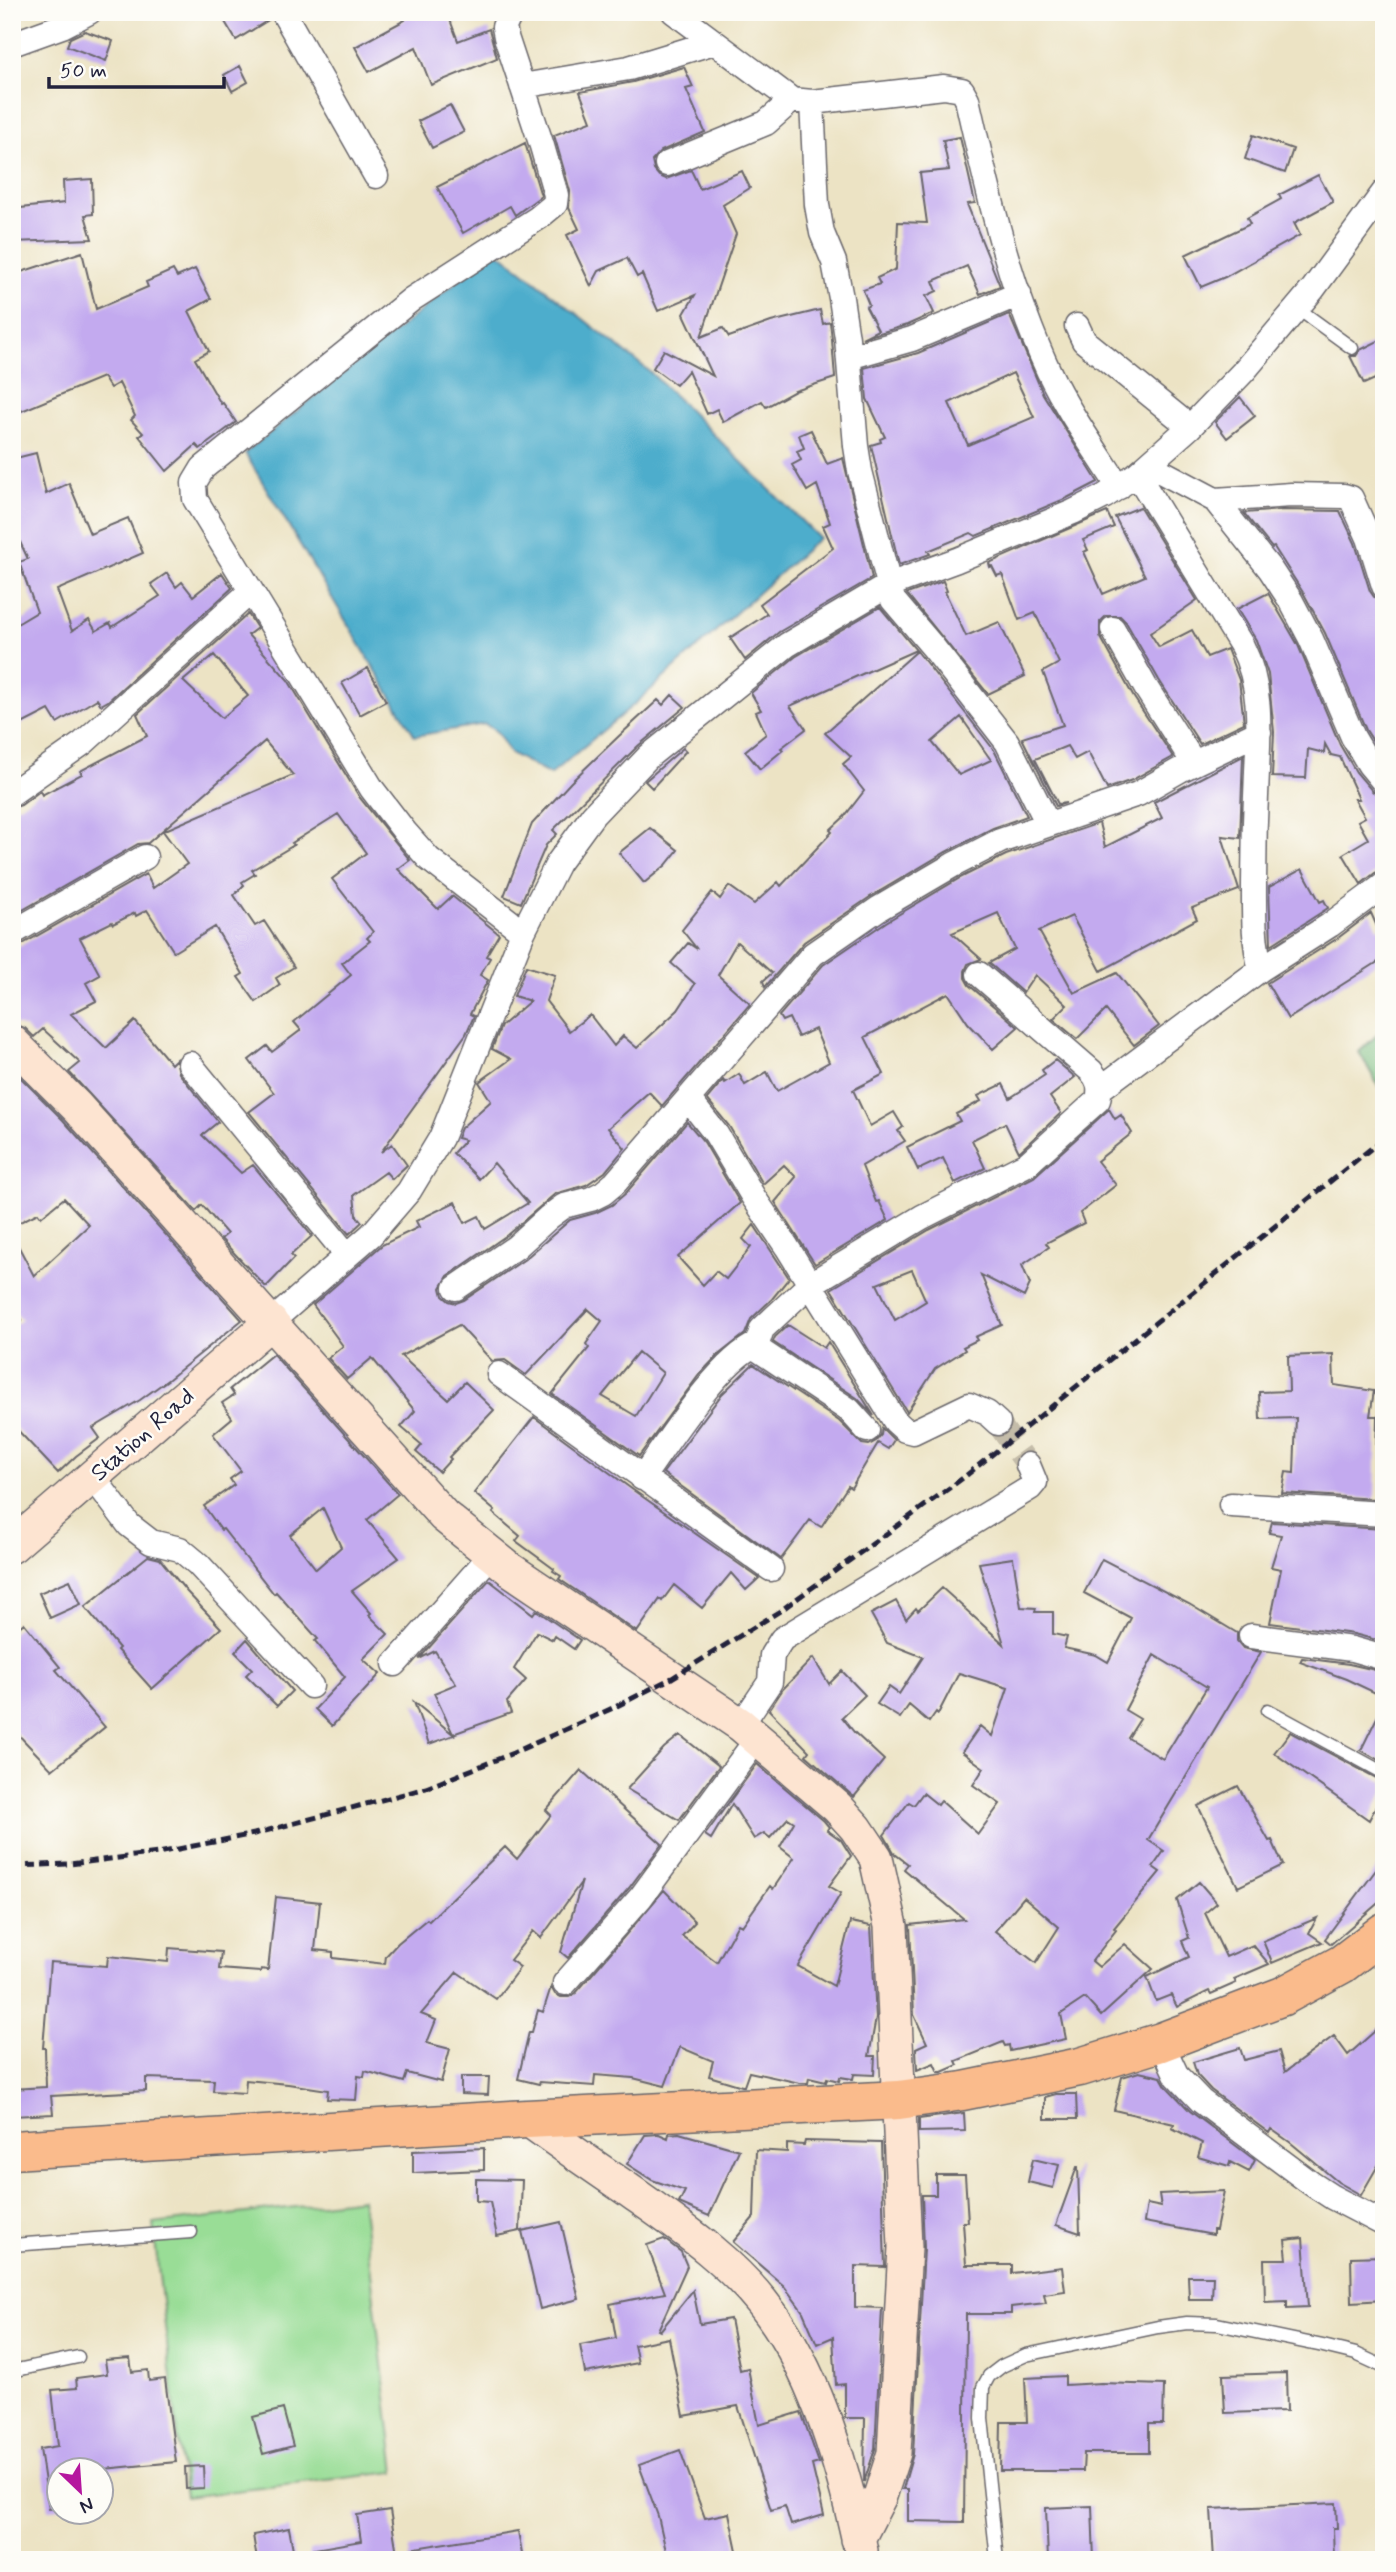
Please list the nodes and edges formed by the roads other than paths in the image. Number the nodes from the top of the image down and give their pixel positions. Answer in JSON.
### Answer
{"nodes":[{"id":1,"x":89,"y":12,"type":"edge"},
{"id":2,"x":282,"y":12,"type":"edge"},
{"id":3,"x":510,"y":12,"type":"edge"},
{"id":4,"x":674,"y":12,"type":"edge"},
{"id":5,"x":714,"y":41,"type":"junction"},
{"id":6,"x":12,"y":44,"type":"edge"},
{"id":7,"x":522,"y":86,"type":"junction"},
{"id":8,"x":802,"y":101,"type":"junction"},
{"id":9,"x":667,"y":164,"type":"dead end"},
{"id":10,"x":376,"y":176,"type":"dead end"},
{"id":11,"x":1380,"y":206,"type":"edge"},
{"id":12,"x":1019,"y":294,"type":"junction"},
{"id":13,"x":1297,"y":308,"type":"junction"},
{"id":14,"x":1077,"y":326,"type":"dead end"},
{"id":15,"x":1352,"y":348,"type":"dead end"},
{"id":16,"x":849,"y":358,"type":"junction"},
{"id":17,"x":1190,"y":426,"type":"junction"},
{"id":18,"x":1135,"y":475,"type":"junction"},
{"id":19,"x":1215,"y":500,"type":"junction"},
{"id":20,"x":1377,"y":538,"type":"edge"},
{"id":21,"x":889,"y":585,"type":"junction"},
{"id":22,"x":1384,"y":586,"type":"edge"},
{"id":23,"x":250,"y":592,"type":"junction"},
{"id":24,"x":1113,"y":629,"type":"dead end"},
{"id":25,"x":1259,"y":732,"type":"junction"},
{"id":26,"x":1194,"y":763,"type":"junction"},
{"id":27,"x":1384,"y":782,"type":"edge"},
{"id":28,"x":12,"y":793,"type":"edge"},
{"id":29,"x":1048,"y":824,"type":"junction"},
{"id":30,"x":145,"y":857,"type":"dead end"},
{"id":31,"x":1384,"y":884,"type":"edge"},
{"id":32,"x":523,"y":932,"type":"junction"},
{"id":33,"x":12,"y":933,"type":"edge"},
{"id":34,"x":1261,"y":969,"type":"junction"},
{"id":35,"x":979,"y":974,"type":"dead end"},
{"id":36,"x":12,"y":1042,"type":"edge"},
{"id":37,"x":190,"y":1064,"type":"dead end"},
{"id":38,"x":1100,"y":1089,"type":"junction"},
{"id":39,"x":689,"y":1100,"type":"junction"},
{"id":40,"x":347,"y":1255,"type":"junction"},
{"id":41,"x":809,"y":1285,"type":"junction"},
{"id":42,"x":456,"y":1288,"type":"dead end"},
{"id":43,"x":271,"y":1322,"type":"junction"},
{"id":44,"x":757,"y":1344,"type":"junction"},
{"id":45,"x":499,"y":1374,"type":"dead end"},
{"id":46,"x":998,"y":1423,"type":"tunnel mouth"},
{"id":47,"x":867,"y":1430,"type":"dead end"},
{"id":48,"x":1028,"y":1465,"type":"dead end"},
{"id":49,"x":93,"y":1476,"type":"junction"},
{"id":50,"x":642,"y":1478,"type":"junction"},
{"id":51,"x":1231,"y":1505,"type":"dead end"},
{"id":52,"x":1384,"y":1514,"type":"edge"},
{"id":53,"x":12,"y":1546,"type":"edge"},
{"id":54,"x":492,"y":1555,"type":"junction"},
{"id":55,"x":771,"y":1569,"type":"dead end"},
{"id":56,"x":1251,"y":1636,"type":"dead end"},
{"id":57,"x":1384,"y":1658,"type":"edge"},
{"id":58,"x":395,"y":1664,"type":"dead end"},
{"id":59,"x":311,"y":1686,"type":"dead end"},
{"id":60,"x":1268,"y":1710,"type":"dead end"},
{"id":61,"x":749,"y":1732,"type":"junction"},
{"id":62,"x":1384,"y":1773,"type":"edge"},
{"id":63,"x":1384,"y":1933,"type":"edge"},
{"id":64,"x":565,"y":1983,"type":"dead end"},
{"id":65,"x":1161,"y":2042,"type":"junction"},
{"id":66,"x":899,"y":2100,"type":"junction"},
{"id":67,"x":527,"y":2119,"type":"junction"},
{"id":68,"x":12,"y":2150,"type":"edge"},
{"id":69,"x":1384,"y":2224,"type":"edge"},
{"id":70,"x":191,"y":2232,"type":"dead end"},
{"id":71,"x":12,"y":2245,"type":"edge"},
{"id":72,"x":78,"y":2357,"type":"dead end"},
{"id":73,"x":1384,"y":2367,"type":"edge"},
{"id":74,"x":12,"y":2371,"type":"edge"},
{"id":75,"x":861,"y":2549,"type":"edge"},
{"id":76,"x":997,"y":2560,"type":"edge"}],
"edges":[{"from":1,"to":6,"type":"street"},
{"from":2,"to":10,"type":"street"},
{"from":3,"to":7,"type":"street"},
{"from":4,"to":5,"type":"street"},
{"from":5,"to":7,"type":"street"},
{"from":5,"to":8,"type":"street"},
{"from":7,"to":23,"type":"street"},
{"from":8,"to":9,"type":"street"},
{"from":8,"to":12,"type":"street"},
{"from":8,"to":16,"type":"street"},
{"from":11,"to":13,"type":"street"},
{"from":12,"to":16,"type":"street"},
{"from":12,"to":18,"type":"street"},
{"from":13,"to":15,"type":"lane"},
{"from":13,"to":17,"type":"street"},
{"from":14,"to":17,"type":"street"},
{"from":16,"to":21,"type":"street"},
{"from":17,"to":18,"type":"street"},
{"from":18,"to":19,"type":"street"},
{"from":18,"to":21,"type":"street"},
{"from":18,"to":25,"type":"street"},
{"from":19,"to":20,"type":"street"},
{"from":19,"to":27,"type":"street"},
{"from":20,"to":22,"type":"street"},
{"from":21,"to":29,"type":"street"},
{"from":21,"to":32,"type":"street"},
{"from":23,"to":28,"type":"street"},
{"from":23,"to":32,"type":"street"},
{"from":24,"to":26,"type":"street"},
{"from":25,"to":26,"type":"street"},
{"from":25,"to":34,"type":"street"},
{"from":26,"to":29,"type":"street"},
{"from":29,"to":39,"type":"street"},
{"from":30,"to":33,"type":"street"},
{"from":31,"to":34,"type":"street"},
{"from":32,"to":40,"type":"street"},
{"from":34,"to":38,"type":"street"},
{"from":35,"to":38,"type":"street"},
{"from":36,"to":43,"type":"street"},
{"from":37,"to":40,"type":"street"},
{"from":38,"to":41,"type":"street"},
{"from":39,"to":41,"type":"street"},
{"from":39,"to":42,"type":"street"},
{"from":40,"to":43,"type":"street"},
{"from":41,"to":44,"type":"street"},
{"from":41,"to":46,"type":"street"},
{"from":43,"to":49,"type":"street","name":"Station Road"},
{"from":43,"to":54,"type":"street"},
{"from":44,"to":47,"type":"street"},
{"from":44,"to":50,"type":"street"},
{"from":45,"to":50,"type":"street"},
{"from":48,"to":61,"type":"street"},
{"from":49,"to":53,"type":"street","name":"Station Road"},
{"from":49,"to":59,"type":"street"},
{"from":50,"to":55,"type":"street"},
{"from":51,"to":52,"type":"street"},
{"from":54,"to":58,"type":"street"},
{"from":54,"to":61,"type":"street"},
{"from":56,"to":57,"type":"street"},
{"from":60,"to":62,"type":"lane"},
{"from":61,"to":64,"type":"street"},
{"from":61,"to":66,"type":"street"},
{"from":63,"to":65,"type":"highway"},
{"from":65,"to":66,"type":"highway"},
{"from":65,"to":69,"type":"street"},
{"from":66,"to":67,"type":"highway"},
{"from":66,"to":75,"type":"street"},
{"from":67,"to":68,"type":"highway"},
{"from":67,"to":75,"type":"street"},
{"from":70,"to":71,"type":"lane"},
{"from":72,"to":74,"type":"lane"},
{"from":73,"to":76,"type":"lane"}]}
